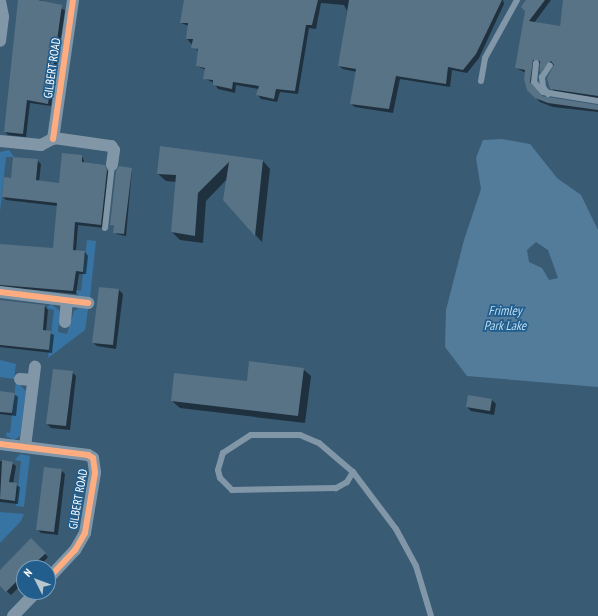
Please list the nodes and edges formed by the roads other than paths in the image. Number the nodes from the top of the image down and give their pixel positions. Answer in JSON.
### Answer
{"nodes":[{"id":1,"x":73,"y":0,"type":"edge"},
{"id":2,"x":517,"y":0,"type":"edge"},
{"id":3,"x":0,"y":1,"type":"edge"},
{"id":4,"x":0,"y":41,"type":"edge"},
{"id":5,"x":536,"y":63,"type":"dead end"},
{"id":6,"x":550,"y":65,"type":"dead end"},
{"id":7,"x":481,"y":81,"type":"dead end"},
{"id":8,"x":548,"y":94,"type":"junction"},
{"id":9,"x":598,"y":101,"type":"edge"},
{"id":10,"x":53,"y":139,"type":"junction"},
{"id":11,"x":0,"y":141,"type":"edge"},
{"id":12,"x":112,"y":166,"type":"joint"},
{"id":13,"x":105,"y":228,"type":"dead end"},
{"id":14,"x":0,"y":292,"type":"edge"},
{"id":15,"x":67,"y":301,"type":"junction"},
{"id":16,"x":88,"y":303,"type":"dead end"},
{"id":17,"x":65,"y":322,"type":"dead end"},
{"id":18,"x":35,"y":367,"type":"dead end"},
{"id":19,"x":20,"y":379,"type":"dead end"},
{"id":20,"x":33,"y":380,"type":"junction"},
{"id":21,"x":0,"y":444,"type":"edge"},
{"id":22,"x":25,"y":447,"type":"junction"},
{"id":23,"x":353,"y":472,"type":"junction"},
{"id":24,"x":56,"y":570,"type":"edge"},
{"id":25,"x":28,"y":600,"type":"edge"},
{"id":26,"x":13,"y":616,"type":"edge"},
{"id":27,"x":431,"y":616,"type":"edge"}],
"edges":[{"from":1,"to":10,"type":"street","name":"GILBERT ROAD"},
{"from":2,"to":7,"type":"lane"},
{"from":3,"to":4,"type":"street"},
{"from":5,"to":8,"type":"lane"},
{"from":6,"to":8,"type":"lane"},
{"from":8,"to":9,"type":"lane"},
{"from":10,"to":11,"type":"street"},
{"from":10,"to":12,"type":"street"},
{"from":12,"to":13,"type":"lane"},
{"from":14,"to":15,"type":"street"},
{"from":15,"to":16,"type":"street"},
{"from":15,"to":17,"type":"street"},
{"from":18,"to":20,"type":"street"},
{"from":19,"to":20,"type":"street"},
{"from":20,"to":22,"type":"street"},
{"from":21,"to":22,"type":"street","name":"GILBERT ROAD"},
{"from":22,"to":24,"type":"street","name":"GILBERT ROAD"},
{"from":23,"to":23,"type":"lane"},
{"from":23,"to":27,"type":"lane"},
{"from":25,"to":26,"type":"street"}]}
